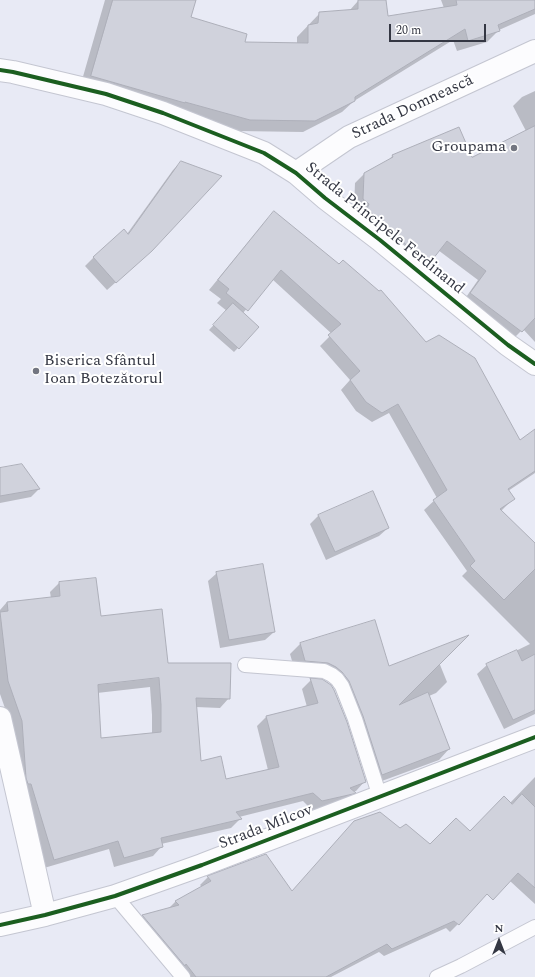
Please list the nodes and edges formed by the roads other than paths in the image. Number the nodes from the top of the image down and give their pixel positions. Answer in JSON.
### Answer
{"nodes":[{"id":1,"x":535,"y":51,"type":"edge"},
{"id":2,"x":0,"y":70,"type":"edge"},
{"id":3,"x":296,"y":173,"type":"junction"},
{"id":4,"x":535,"y":364,"type":"edge"},
{"id":5,"x":245,"y":665,"type":"dead end"},
{"id":6,"x":0,"y":718,"type":"edge"},
{"id":7,"x":535,"y":737,"type":"edge"},
{"id":8,"x":380,"y":797,"type":"junction"},
{"id":9,"x":114,"y":896,"type":"junction"},
{"id":10,"x":45,"y":915,"type":"junction"},
{"id":11,"x":0,"y":925,"type":"edge"},
{"id":12,"x":535,"y":927,"type":"edge"},
{"id":13,"x":183,"y":977,"type":"edge"},
{"id":14,"x":437,"y":977,"type":"edge"}],
"edges":[{"from":1,"to":3,"type":"street","name":"Strada Domnească"},
{"from":2,"to":3,"type":"street","name":"Strada Principele Ferdinand"},
{"from":3,"to":4,"type":"street","name":"Strada Principele Ferdinand"},
{"from":5,"to":8,"type":"lane"},
{"from":6,"to":10,"type":"street"},
{"from":7,"to":8,"type":"street","name":"Strada Milcov"},
{"from":8,"to":9,"type":"street","name":"Strada Milcov"},
{"from":9,"to":10,"type":"street","name":"Strada Milcov"},
{"from":9,"to":13,"type":"lane"},
{"from":10,"to":11,"type":"street","name":"Strada Milcov"},
{"from":12,"to":14,"type":"lane"}]}
